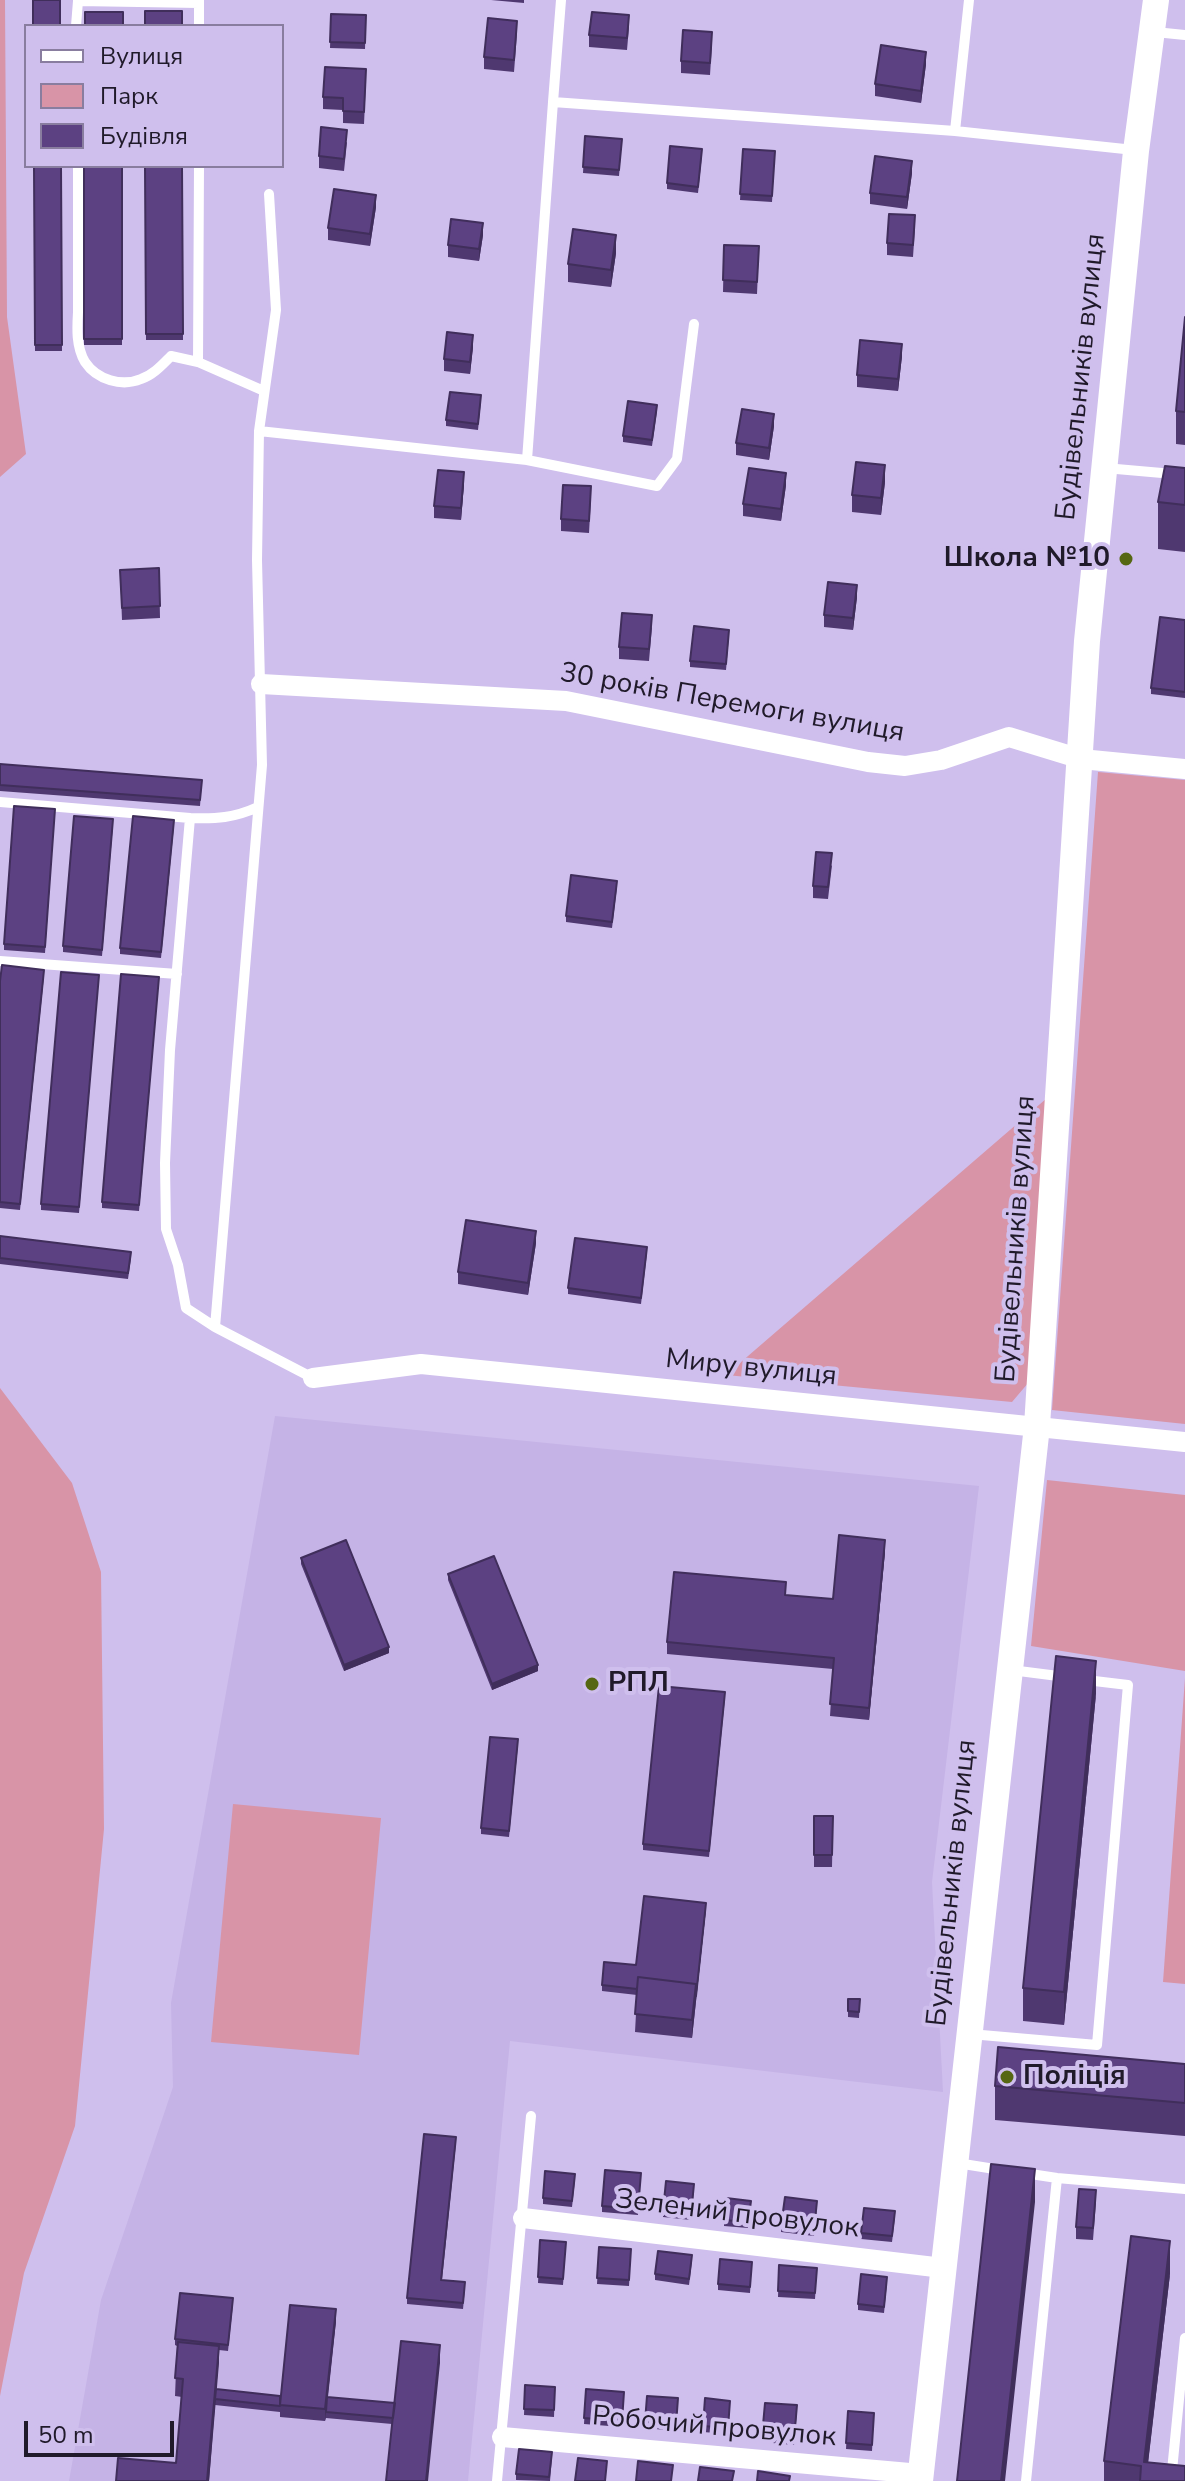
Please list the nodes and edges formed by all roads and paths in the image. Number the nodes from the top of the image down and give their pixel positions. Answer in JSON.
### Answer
{"nodes":[{"id":1,"x":561,"y":0,"type":"edge"},
{"id":2,"x":969,"y":0,"type":"edge"},
{"id":3,"x":1156,"y":0,"type":"edge"},
{"id":4,"x":199,"y":1,"type":"edge"},
{"id":5,"x":76,"y":24,"type":"edge"},
{"id":6,"x":199,"y":24,"type":"edge"},
{"id":7,"x":1153,"y":32,"type":"junction"},
{"id":8,"x":1185,"y":35,"type":"edge"},
{"id":9,"x":553,"y":102,"type":"junction"},
{"id":10,"x":955,"y":131,"type":"junction"},
{"id":11,"x":1136,"y":151,"type":"junction"},
{"id":12,"x":78,"y":168,"type":"edge"},
{"id":13,"x":199,"y":168,"type":"edge"},
{"id":14,"x":269,"y":194,"type":"dead end"},
{"id":15,"x":694,"y":324,"type":"dead end"},
{"id":16,"x":198,"y":362,"type":"junction"},
{"id":17,"x":264,"y":391,"type":"junction"},
{"id":18,"x":259,"y":431,"type":"junction"},
{"id":19,"x":527,"y":460,"type":"junction"},
{"id":20,"x":1105,"y":468,"type":"junction"},
{"id":21,"x":1185,"y":475,"type":"edge"},
{"id":22,"x":261,"y":684,"type":"junction"},
{"id":23,"x":1081,"y":759,"type":"junction"},
{"id":24,"x":1185,"y":769,"type":"edge"},
{"id":25,"x":0,"y":802,"type":"edge"},
{"id":26,"x":258,"y":807,"type":"junction"},
{"id":27,"x":190,"y":818,"type":"junction"},
{"id":28,"x":0,"y":961,"type":"edge"},
{"id":29,"x":177,"y":974,"type":"junction"},
{"id":30,"x":215,"y":1327,"type":"junction"},
{"id":31,"x":313,"y":1378,"type":"joint"},
{"id":32,"x":1037,"y":1426,"type":"junction"},
{"id":33,"x":1185,"y":1442,"type":"edge"},
{"id":34,"x":1009,"y":1669,"type":"junction"},
{"id":35,"x":969,"y":2034,"type":"junction"},
{"id":36,"x":531,"y":2116,"type":"dead end"},
{"id":37,"x":955,"y":2163,"type":"junction"},
{"id":38,"x":1057,"y":2178,"type":"junction"},
{"id":39,"x":1185,"y":2189,"type":"edge"},
{"id":40,"x":523,"y":2218,"type":"junction"},
{"id":41,"x":943,"y":2268,"type":"junction"},
{"id":42,"x":1185,"y":2338,"type":"edge"},
{"id":43,"x":502,"y":2437,"type":"junction"},
{"id":44,"x":921,"y":2477,"type":"edge"},
{"id":45,"x":497,"y":2481,"type":"edge"},
{"id":46,"x":1026,"y":2481,"type":"edge"},
{"id":47,"x":1171,"y":2481,"type":"edge"}],
"edges":[{"from":1,"to":9,"type":"lane"},
{"from":2,"to":10,"type":"lane"},
{"from":3,"to":7,"type":"street","name":"Будівельників вулиця"},
{"from":4,"to":5,"type":"lane"},
{"from":4,"to":6,"type":"lane"},
{"from":7,"to":8,"type":"lane"},
{"from":7,"to":11,"type":"street","name":"Будівельників вулиця"},
{"from":9,"to":10,"type":"lane"},
{"from":9,"to":19,"type":"lane"},
{"from":10,"to":11,"type":"lane"},
{"from":11,"to":20,"type":"street","name":"Будівельників вулиця"},
{"from":12,"to":16,"type":"lane"},
{"from":13,"to":16,"type":"lane"},
{"from":14,"to":17,"type":"lane"},
{"from":15,"to":19,"type":"lane"},
{"from":16,"to":17,"type":"lane"},
{"from":17,"to":18,"type":"lane"},
{"from":18,"to":19,"type":"lane"},
{"from":18,"to":22,"type":"lane"},
{"from":20,"to":21,"type":"lane"},
{"from":20,"to":23,"type":"street","name":"Будівельників вулиця"},
{"from":22,"to":23,"type":"street","name":"30 років Перемоги вулиця"},
{"from":22,"to":26,"type":"lane"},
{"from":23,"to":24,"type":"street","name":"30 років Перемоги вулиця"},
{"from":23,"to":32,"type":"street","name":"Будівельників вулиця"},
{"from":25,"to":27,"type":"lane"},
{"from":26,"to":27,"type":"lane"},
{"from":26,"to":30,"type":"lane"},
{"from":27,"to":29,"type":"lane"},
{"from":28,"to":29,"type":"lane"},
{"from":29,"to":30,"type":"lane"},
{"from":30,"to":31,"type":"lane"},
{"from":31,"to":32,"type":"street","name":"Миру вулиця"},
{"from":32,"to":33,"type":"street","name":"Миру вулиця"},
{"from":32,"to":34,"type":"street","name":"Будівельників вулиця"},
{"from":34,"to":35,"type":"street","name":"Будівельників вулиця"},
{"from":34,"to":35,"type":"lane"},
{"from":35,"to":37,"type":"street","name":"Будівельників вулиця"},
{"from":36,"to":40,"type":"lane"},
{"from":37,"to":38,"type":"lane"},
{"from":37,"to":41,"type":"street","name":"Будівельників вулиця"},
{"from":38,"to":39,"type":"lane"},
{"from":38,"to":46,"type":"lane"},
{"from":40,"to":41,"type":"street","name":"Зелений провулок"},
{"from":40,"to":43,"type":"lane"},
{"from":41,"to":44,"type":"street","name":"Будівельників вулиця"},
{"from":42,"to":47,"type":"lane"},
{"from":43,"to":44,"type":"street","name":"Робочий провулок"},
{"from":43,"to":45,"type":"lane"}]}
